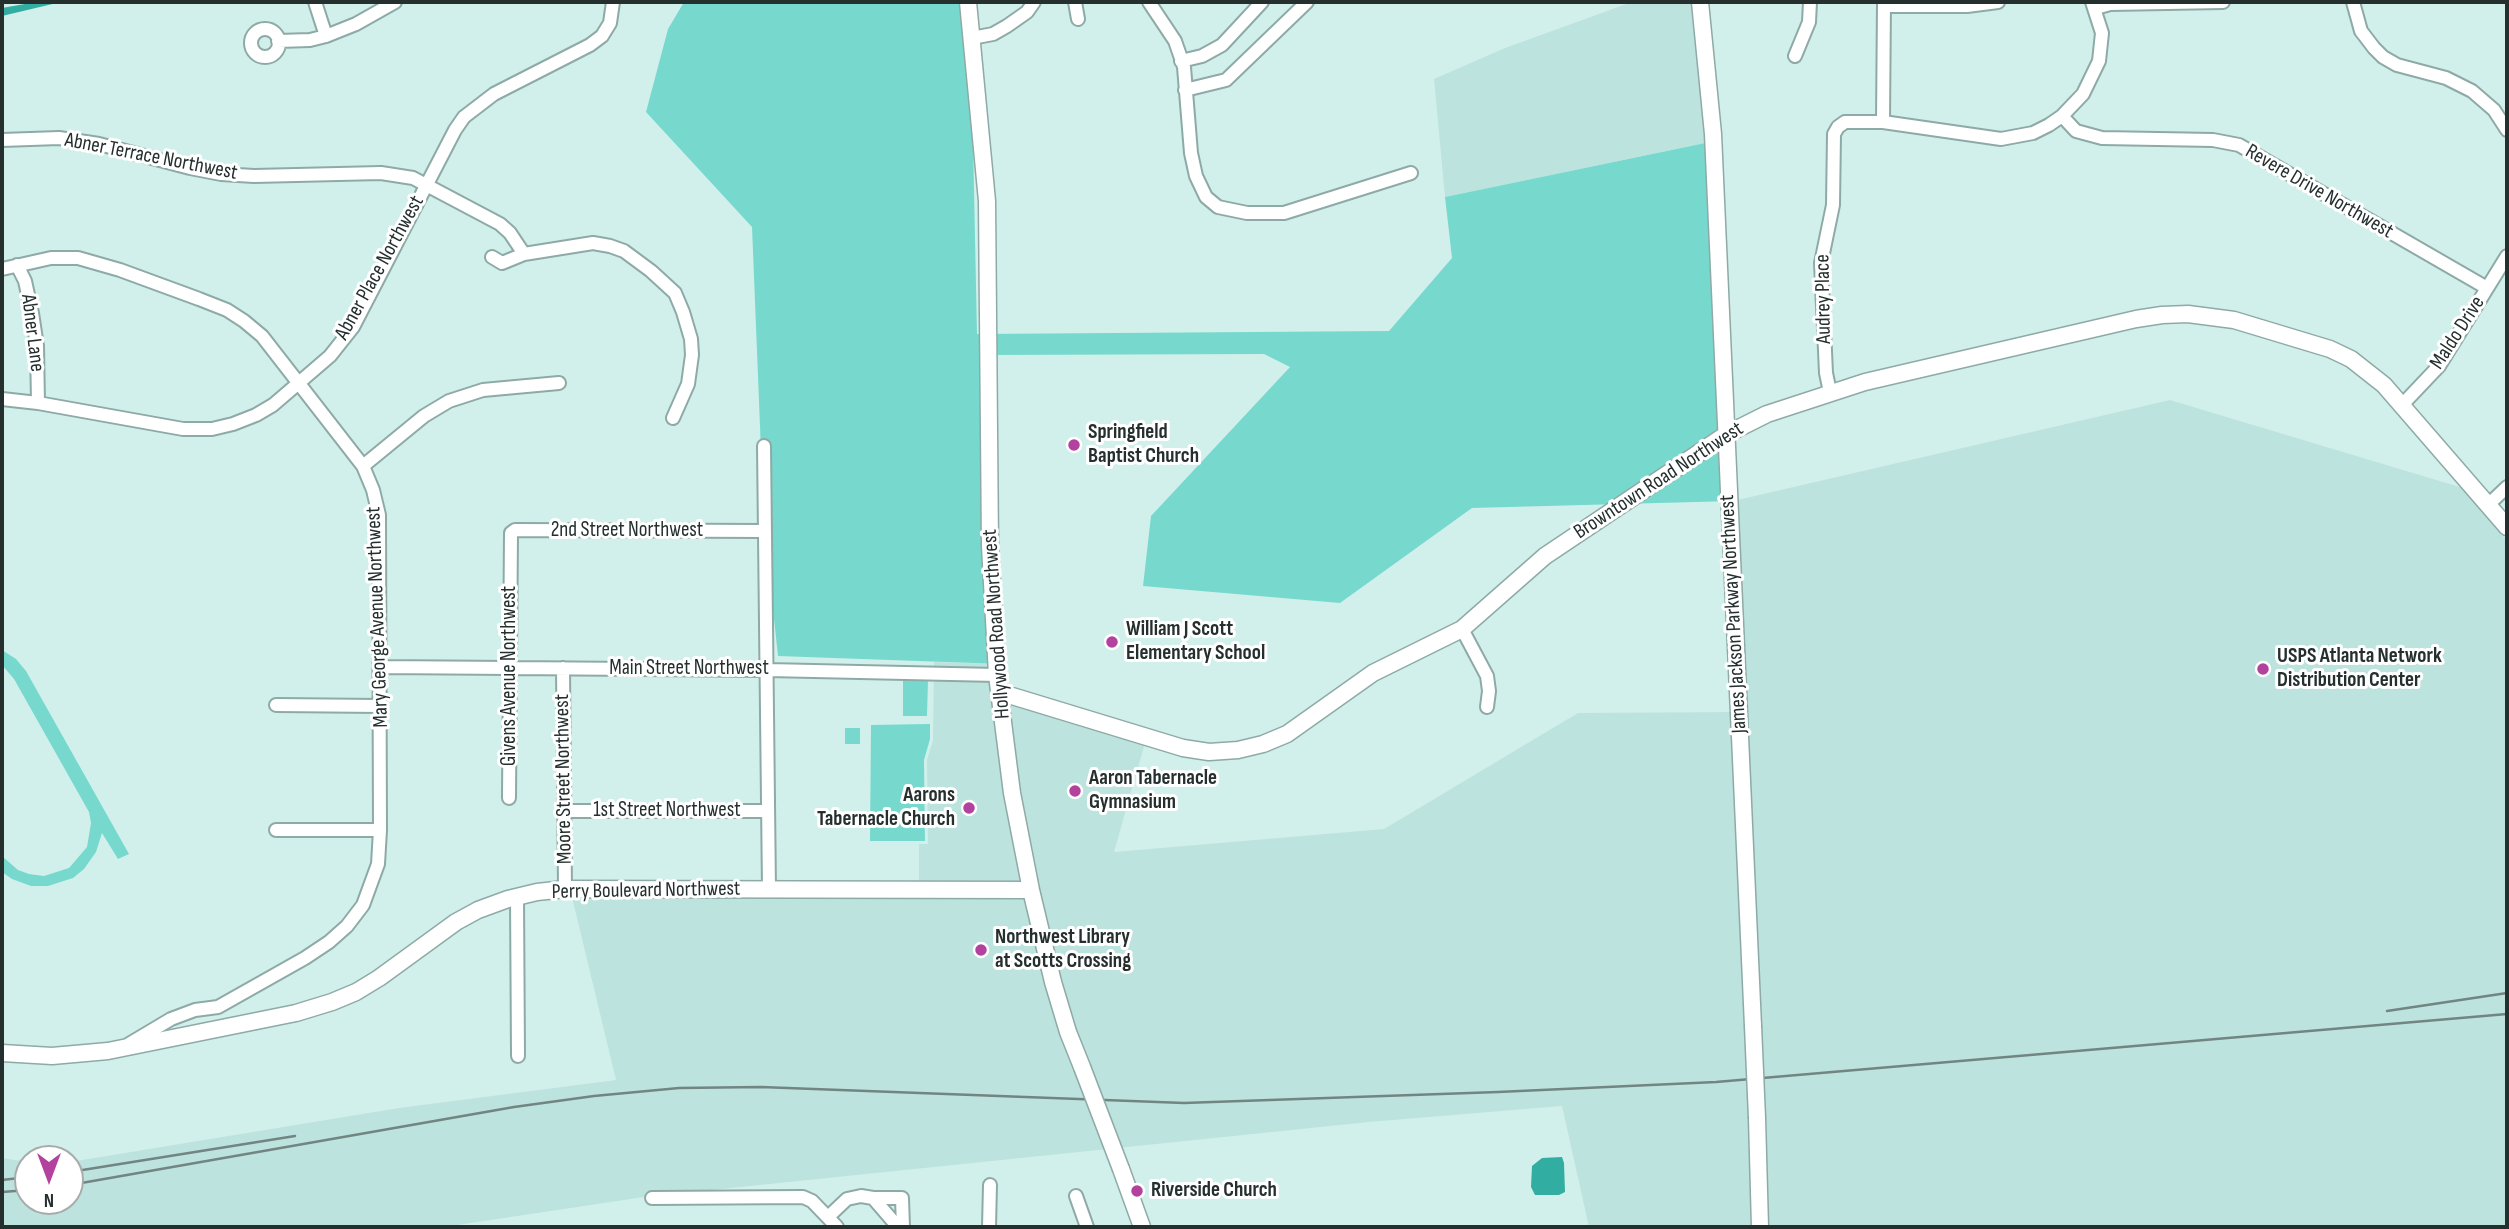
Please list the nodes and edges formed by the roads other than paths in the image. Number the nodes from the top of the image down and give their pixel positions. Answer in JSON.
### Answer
{"nodes":[{"id":1,"x":315,"y":2,"type":"edge"},
{"id":2,"x":395,"y":2,"type":"edge"},
{"id":3,"x":613,"y":2,"type":"edge"},
{"id":4,"x":968,"y":2,"type":"edge"},
{"id":5,"x":1034,"y":2,"type":"edge"},
{"id":6,"x":1075,"y":2,"type":"edge"},
{"id":7,"x":1149,"y":2,"type":"edge"},
{"id":8,"x":1262,"y":2,"type":"edge"},
{"id":9,"x":1307,"y":2,"type":"edge"},
{"id":10,"x":1700,"y":2,"type":"edge"},
{"id":11,"x":1810,"y":2,"type":"edge"},
{"id":12,"x":1998,"y":2,"type":"edge"},
{"id":13,"x":2223,"y":2,"type":"edge"},
{"id":14,"x":2353,"y":2,"type":"edge"},
{"id":15,"x":1884,"y":4,"type":"edge"},
{"id":16,"x":2094,"y":5,"type":"edge"},
{"id":17,"x":1078,"y":19,"type":"dead end"},
{"id":18,"x":326,"y":36,"type":"junction"},
{"id":19,"x":972,"y":38,"type":"junction"},
{"id":20,"x":278,"y":41,"type":"dead end"},
{"id":21,"x":1795,"y":56,"type":"dead end"},
{"id":22,"x":1181,"y":61,"type":"junction"},
{"id":23,"x":1185,"y":90,"type":"junction"},
{"id":24,"x":2062,"y":116,"type":"junction"},
{"id":25,"x":1883,"y":122,"type":"junction"},
{"id":26,"x":2507,"y":130,"type":"edge"},
{"id":27,"x":2,"y":140,"type":"edge"},
{"id":28,"x":1412,"y":173,"type":"dead end"},
{"id":29,"x":426,"y":186,"type":"junction"},
{"id":30,"x":524,"y":254,"type":"junction"},
{"id":31,"x":2507,"y":256,"type":"edge"},
{"id":32,"x":492,"y":257,"type":"dead end"},
{"id":33,"x":17,"y":265,"type":"junction"},
{"id":34,"x":2,"y":268,"type":"edge"},
{"id":35,"x":2487,"y":288,"type":"junction"},
{"id":36,"x":299,"y":383,"type":"junction"},
{"id":37,"x":559,"y":383,"type":"dead end"},
{"id":38,"x":1830,"y":392,"type":"junction"},
{"id":39,"x":2,"y":399,"type":"edge"},
{"id":40,"x":38,"y":403,"type":"junction"},
{"id":41,"x":2402,"y":405,"type":"junction"},
{"id":42,"x":673,"y":418,"type":"dead end"},
{"id":43,"x":1727,"y":434,"type":"junction"},
{"id":44,"x":764,"y":446,"type":"dead end"},
{"id":45,"x":363,"y":466,"type":"junction"},
{"id":46,"x":2507,"y":487,"type":"edge"},
{"id":47,"x":2488,"y":505,"type":"junction"},
{"id":48,"x":2507,"y":527,"type":"edge"},
{"id":49,"x":765,"y":531,"type":"junction"},
{"id":50,"x":510,"y":555,"type":"joint"},
{"id":51,"x":1462,"y":629,"type":"junction"},
{"id":52,"x":381,"y":667,"type":"junction"},
{"id":53,"x":509,"y":668,"type":"junction"},
{"id":54,"x":563,"y":668,"type":"junction"},
{"id":55,"x":768,"y":670,"type":"junction"},
{"id":56,"x":997,"y":675,"type":"junction"},
{"id":57,"x":999,"y":692,"type":"junction"},
{"id":58,"x":276,"y":705,"type":"dead end"},
{"id":59,"x":381,"y":706,"type":"junction"},
{"id":60,"x":1487,"y":706,"type":"dead end"},
{"id":61,"x":509,"y":798,"type":"dead end"},
{"id":62,"x":565,"y":811,"type":"junction"},
{"id":63,"x":768,"y":811,"type":"junction"},
{"id":64,"x":380,"y":830,"type":"junction"},
{"id":65,"x":276,"y":831,"type":"dead end"},
{"id":66,"x":565,"y":889,"type":"junction"},
{"id":67,"x":769,"y":890,"type":"junction"},
{"id":68,"x":1031,"y":890,"type":"junction"},
{"id":69,"x":517,"y":897,"type":"junction"},
{"id":70,"x":218,"y":1007,"type":"junction"},
{"id":71,"x":220,"y":1029,"type":"junction"},
{"id":72,"x":123,"y":1048,"type":"junction"},
{"id":73,"x":2,"y":1053,"type":"edge"},
{"id":74,"x":519,"y":1056,"type":"dead end"},
{"id":75,"x":990,"y":1185,"type":"dead end"},
{"id":76,"x":1076,"y":1196,"type":"dead end"},
{"id":77,"x":652,"y":1198,"type":"dead end"},
{"id":78,"x":873,"y":1198,"type":"junction"},
{"id":79,"x":833,"y":1222,"type":"edge"},
{"id":80,"x":898,"y":1227,"type":"edge"},
{"id":81,"x":903,"y":1227,"type":"edge"},
{"id":82,"x":989,"y":1227,"type":"edge"},
{"id":83,"x":1087,"y":1227,"type":"edge"},
{"id":84,"x":1142,"y":1227,"type":"edge"},
{"id":85,"x":1760,"y":1227,"type":"edge"}],
"edges":[{"from":1,"to":18,"type":"street"},
{"from":2,"to":18,"type":"street"},
{"from":3,"to":29,"type":"street","name":"Abner Place Northwest"},
{"from":4,"to":19,"type":"street","name":"Hollywood Road Northwest"},
{"from":5,"to":19,"type":"street"},
{"from":6,"to":17,"type":"street"},
{"from":7,"to":22,"type":"street"},
{"from":8,"to":22,"type":"street"},
{"from":9,"to":23,"type":"street"},
{"from":10,"to":43,"type":"street","name":"James Jackson Parkway Northwest"},
{"from":11,"to":21,"type":"street"},
{"from":12,"to":15,"type":"street"},
{"from":13,"to":16,"type":"street"},
{"from":14,"to":26,"type":"street"},
{"from":15,"to":25,"type":"street"},
{"from":16,"to":24,"type":"street"},
{"from":18,"to":20,"type":"street"},
{"from":19,"to":56,"type":"street","name":"Hollywood Road Northwest"},
{"from":22,"to":23,"type":"street"},
{"from":23,"to":28,"type":"street"},
{"from":24,"to":25,"type":"street"},
{"from":24,"to":35,"type":"street","name":"Revere Drive Northwest"},
{"from":25,"to":38,"type":"street","name":"Audrey Place"},
{"from":27,"to":29,"type":"street","name":"Abner Terrace Northwest"},
{"from":29,"to":30,"type":"street","name":"Abner Terrace Northwest"},
{"from":29,"to":36,"type":"street","name":"Abner Place Northwest"},
{"from":30,"to":32,"type":"street"},
{"from":30,"to":42,"type":"street"},
{"from":31,"to":35,"type":"street","name":"Maldo Drive"},
{"from":33,"to":34,"type":"street","name":"Mary George Avenue Northwest"},
{"from":33,"to":36,"type":"street","name":"Mary George Avenue Northwest"},
{"from":33,"to":40,"type":"street","name":"Abner Lane"},
{"from":35,"to":41,"type":"street","name":"Maldo Drive"},
{"from":36,"to":40,"type":"street","name":"Abner Place Northwest"},
{"from":36,"to":45,"type":"street","name":"Mary George Avenue Northwest"},
{"from":37,"to":45,"type":"street"},
{"from":38,"to":41,"type":"street","name":"Browntown Road Northwest"},
{"from":38,"to":43,"type":"street","name":"Browntown Road Northwest"},
{"from":39,"to":40,"type":"street","name":"Abner Place Northwest"},
{"from":41,"to":47,"type":"street","name":"Browntown Road Northwest"},
{"from":43,"to":51,"type":"street","name":"Browntown Road Northwest"},
{"from":43,"to":85,"type":"street","name":"James Jackson Parkway Northwest","bridge":true},
{"from":44,"to":49,"type":"street"},
{"from":45,"to":52,"type":"street","name":"Mary George Avenue Northwest"},
{"from":46,"to":47,"type":"street"},
{"from":47,"to":48,"type":"street","name":"Browntown Road Northwest"},
{"from":49,"to":50,"type":"street","name":"2nd Street Northwest"},
{"from":49,"to":55,"type":"street"},
{"from":50,"to":53,"type":"street","name":"Givens Avenue Northwest"},
{"from":51,"to":57,"type":"street","name":"Browntown Road Northwest"},
{"from":51,"to":60,"type":"street"},
{"from":52,"to":53,"type":"street","name":"Main Street Northwest"},
{"from":52,"to":59,"type":"street","name":"Mary George Avenue Northwest"},
{"from":53,"to":54,"type":"street","name":"Main Street Northwest"},
{"from":53,"to":61,"type":"street","name":"Givens Avenue Northwest"},
{"from":54,"to":55,"type":"street","name":"Main Street Northwest"},
{"from":54,"to":62,"type":"street","name":"Moore Street Northwest"},
{"from":55,"to":56,"type":"street","name":"Main Street Northwest"},
{"from":55,"to":63,"type":"street"},
{"from":56,"to":57,"type":"street","name":"Hollywood Road Northwest"},
{"from":57,"to":68,"type":"street","name":"Hollywood Road Northwest"},
{"from":58,"to":59,"type":"street"},
{"from":59,"to":64,"type":"street","name":"Mary George Avenue Northwest"},
{"from":62,"to":63,"type":"street","name":"1st Street Northwest"},
{"from":62,"to":66,"type":"street","name":"Moore Street Northwest"},
{"from":63,"to":67,"type":"street"},
{"from":64,"to":65,"type":"street"},
{"from":64,"to":70,"type":"street","name":"Mary George Avenue Northwest"},
{"from":66,"to":67,"type":"street","name":"Perry Boulevard Northwest"},
{"from":66,"to":69,"type":"street","name":"Perry Boulevard Northwest"},
{"from":67,"to":68,"type":"street","name":"Perry Boulevard Northwest"},
{"from":68,"to":84,"type":"street","name":"Hollywood Road Northwest","bridge":true},
{"from":69,"to":71,"type":"street","name":"Perry Boulevard Northwest"},
{"from":69,"to":74,"type":"street"},
{"from":70,"to":71,"type":"street"},
{"from":70,"to":72,"type":"street","name":"Mary George Avenue Northwest"},
{"from":71,"to":72,"type":"street","name":"Perry Boulevard Northwest"},
{"from":72,"to":73,"type":"street","name":"Perry Boulevard Northwest"},
{"from":75,"to":82,"type":"street"},
{"from":76,"to":83,"type":"street"},
{"from":77,"to":79,"type":"street"},
{"from":78,"to":79,"type":"street"},
{"from":78,"to":80,"type":"street"},
{"from":78,"to":81,"type":"street"}]}
